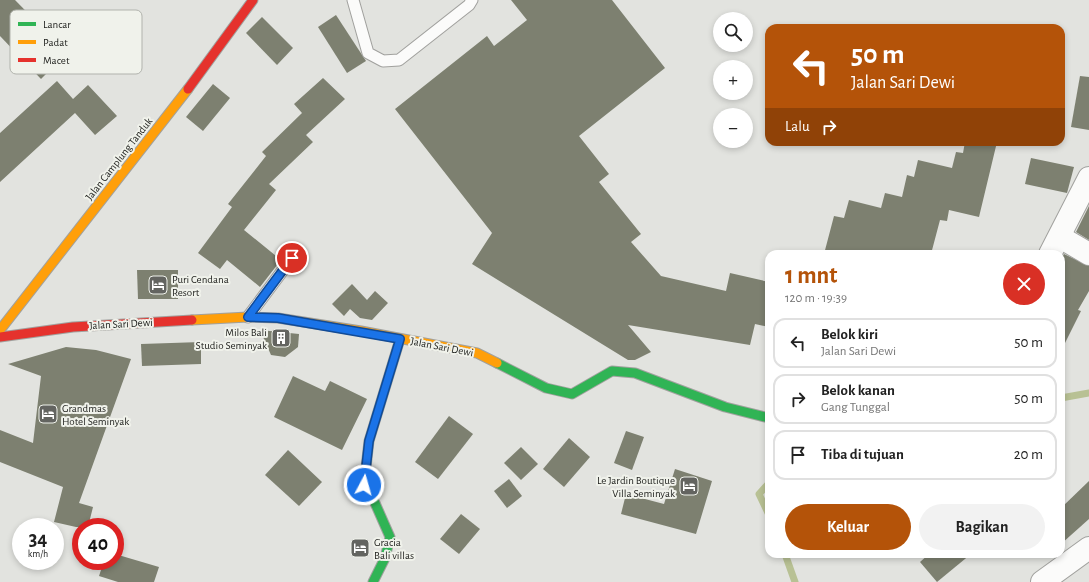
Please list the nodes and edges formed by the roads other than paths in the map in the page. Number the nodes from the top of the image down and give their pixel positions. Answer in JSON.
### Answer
{"nodes":[{"id":1,"x":253,"y":0,"type":"edge"},
{"id":2,"x":353,"y":0,"type":"edge"},
{"id":3,"x":472,"y":0,"type":"edge"},
{"id":4,"x":1089,"y":178,"type":"edge"},
{"id":5,"x":1055,"y":246,"type":"edge"},
{"id":6,"x":1089,"y":254,"type":"edge"},
{"id":7,"x":292,"y":258,"type":"dead end"},
{"id":8,"x":248,"y":317,"type":"junction"},
{"id":9,"x":0,"y":330,"type":"edge"},
{"id":10,"x":0,"y":337,"type":"edge"},
{"id":11,"x":400,"y":339,"type":"junction"},
{"id":12,"x":765,"y":417,"type":"edge"},
{"id":13,"x":1089,"y":548,"type":"edge"},
{"id":14,"x":373,"y":582,"type":"edge"},
{"id":15,"x":1042,"y":582,"type":"edge"}],
"edges":[{"from":1,"to":9,"type":"street","name":"Jalan Camplung Tanduk"},
{"from":2,"to":3,"type":"lane"},
{"from":4,"to":5,"type":"street"},
{"from":5,"to":6,"type":"street"},
{"from":7,"to":8,"type":"lane"},
{"from":8,"to":10,"type":"street","name":"Jalan Sari Dewi"},
{"from":8,"to":11,"type":"street","name":"Jalan Sari Dewi"},
{"from":11,"to":12,"type":"street","name":"Jalan Sari Dewi"},
{"from":11,"to":14,"type":"street"},
{"from":13,"to":15,"type":"street"}]}
